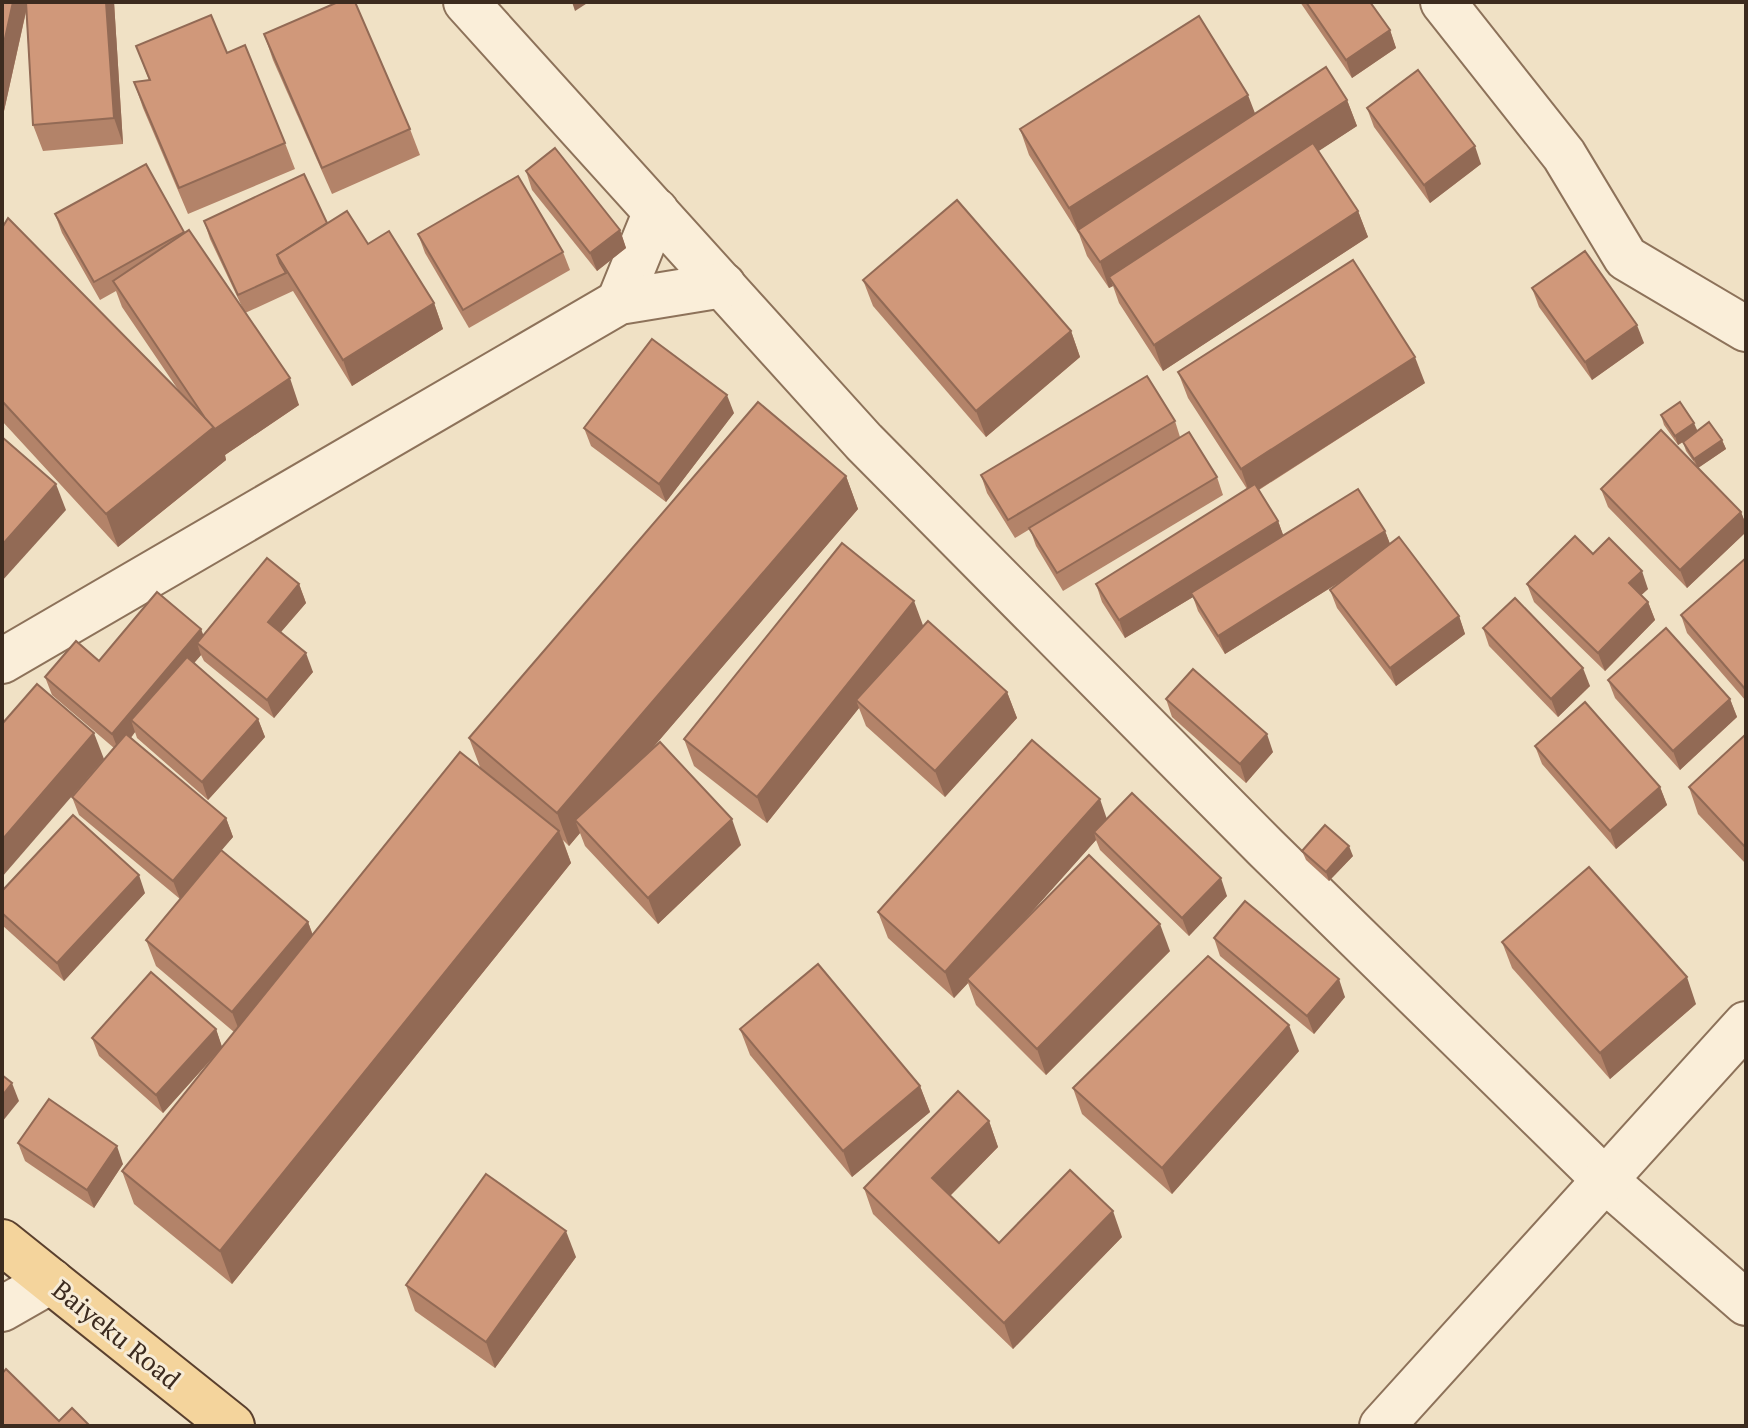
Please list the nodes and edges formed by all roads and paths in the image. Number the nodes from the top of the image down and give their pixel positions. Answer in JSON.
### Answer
{"nodes":[{"id":1,"x":466,"y":2,"type":"edge"},
{"id":2,"x":1443,"y":2,"type":"edge"},
{"id":3,"x":656,"y":211,"type":"junction"},
{"id":4,"x":723,"y":285,"type":"junction"},
{"id":5,"x":619,"y":302,"type":"junction"},
{"id":6,"x":1746,"y":329,"type":"edge"},
{"id":7,"x":7,"y":651,"type":"edge"},
{"id":8,"x":1746,"y":1024,"type":"edge"},
{"id":9,"x":1605,"y":1180,"type":"junction"},
{"id":10,"x":2,"y":1242,"type":"edge"},
{"id":11,"x":51,"y":1281,"type":"junction"},
{"id":12,"x":1746,"y":1303,"type":"edge"},
{"id":13,"x":2,"y":1309,"type":"edge"},
{"id":14,"x":232,"y":1426,"type":"edge"},
{"id":15,"x":1382,"y":1426,"type":"edge"}],
"edges":[{"from":1,"to":3,"type":"street"},
{"from":2,"to":6,"type":"street"},
{"from":3,"to":4,"type":"street"},
{"from":3,"to":5,"type":"street"},
{"from":4,"to":5,"type":"street"},
{"from":4,"to":9,"type":"street"},
{"from":5,"to":7,"type":"street"},
{"from":8,"to":9,"type":"street"},
{"from":9,"to":12,"type":"street"},
{"from":9,"to":15,"type":"street"},
{"from":10,"to":11,"type":"main road","name":"Baiyeku Road"},
{"from":11,"to":13,"type":"street"},
{"from":11,"to":14,"type":"main road","name":"Baiyeku Road"}]}
